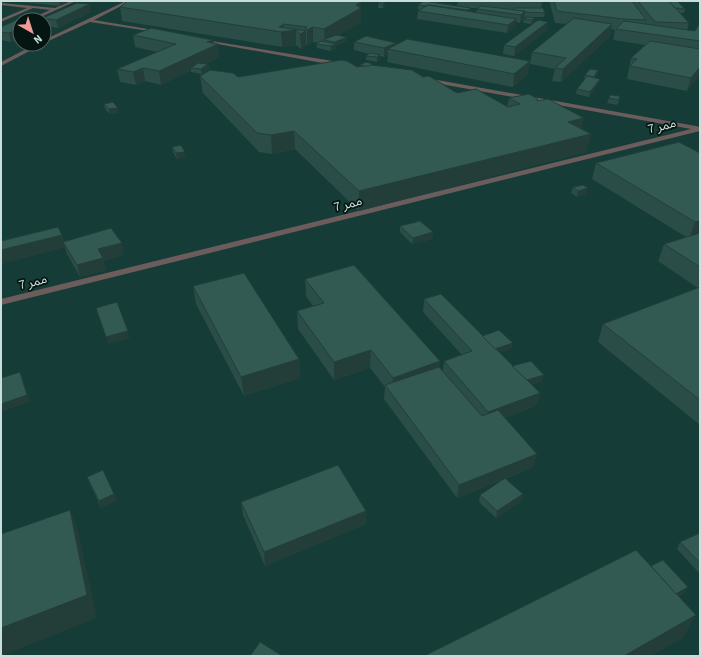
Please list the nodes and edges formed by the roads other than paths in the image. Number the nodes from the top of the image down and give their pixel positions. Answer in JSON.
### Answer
{"nodes":[{"id":1,"x":74,"y":1,"type":"edge"},
{"id":2,"x":129,"y":1,"type":"edge"},
{"id":3,"x":1,"y":4,"type":"edge"},
{"id":4,"x":33,"y":7,"type":"junction"},
{"id":5,"x":56,"y":9,"type":"junction"},
{"id":6,"x":49,"y":12,"type":"edge"},
{"id":7,"x":89,"y":20,"type":"junction"},
{"id":8,"x":1,"y":21,"type":"edge"},
{"id":9,"x":1,"y":26,"type":"edge"},
{"id":10,"x":8,"y":26,"type":"edge"},
{"id":11,"x":168,"y":34,"type":"edge"},
{"id":12,"x":52,"y":38,"type":"edge"},
{"id":13,"x":191,"y":38,"type":"edge"},
{"id":14,"x":24,"y":52,"type":"edge"},
{"id":15,"x":1,"y":64,"type":"edge"},
{"id":16,"x":348,"y":66,"type":"edge"},
{"id":17,"x":418,"y":79,"type":"edge"},
{"id":18,"x":700,"y":129,"type":"edge"},
{"id":19,"x":1,"y":302,"type":"edge"}],
"edges":[{"from":1,"to":5,"type":"lane"},
{"from":2,"to":7,"type":"lane"},
{"from":3,"to":4,"type":"lane"},
{"from":4,"to":5,"type":"lane"},
{"from":4,"to":8,"type":"lane"},
{"from":5,"to":6,"type":"lane"},
{"from":7,"to":11,"type":"lane"},
{"from":7,"to":12,"type":"lane"},
{"from":9,"to":10,"type":"lane"},
{"from":13,"to":16,"type":"lane"},
{"from":14,"to":15,"type":"lane"},
{"from":17,"to":18,"type":"lane"},
{"from":18,"to":19,"type":"lane","name":"ممر 7"}]}
